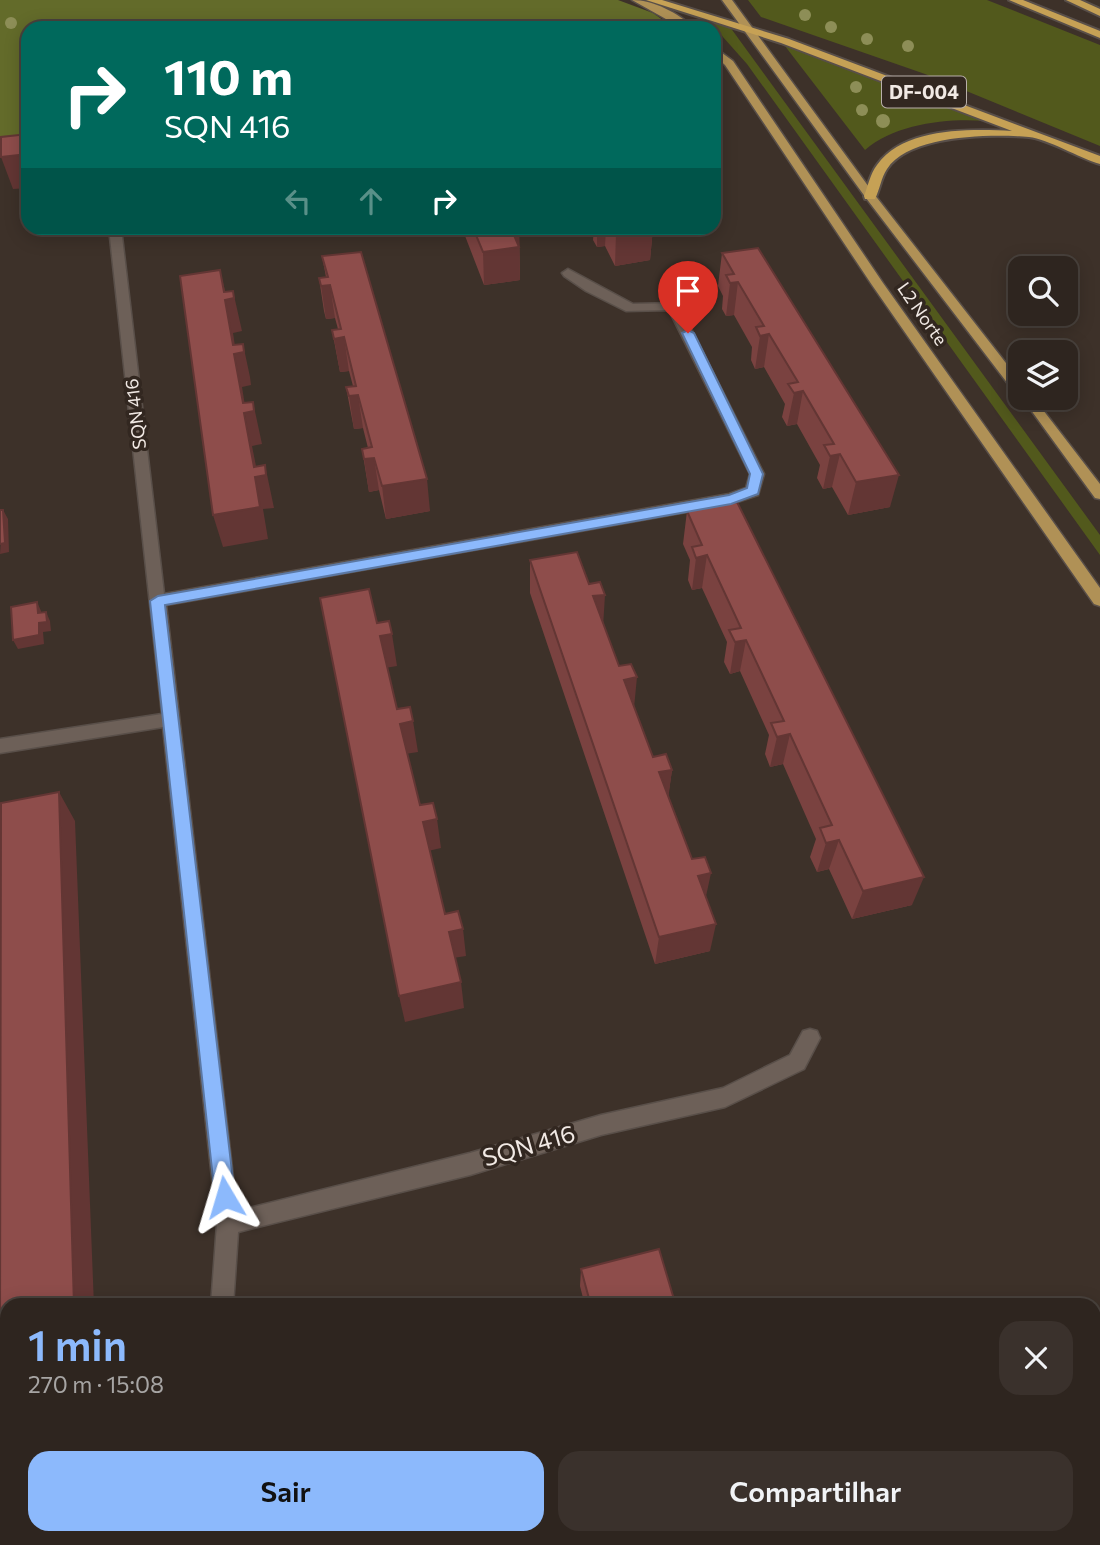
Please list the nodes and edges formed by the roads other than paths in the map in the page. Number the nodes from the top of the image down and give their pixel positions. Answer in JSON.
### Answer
{"nodes":[{"id":1,"x":637,"y":0,"type":"edge"},
{"id":2,"x":651,"y":0,"type":"edge"},
{"id":3,"x":727,"y":0,"type":"edge"},
{"id":4,"x":1014,"y":0,"type":"edge"},
{"id":5,"x":1071,"y":0,"type":"edge"},
{"id":6,"x":1100,"y":13,"type":"edge"},
{"id":7,"x":678,"y":21,"type":"edge"},
{"id":8,"x":747,"y":27,"type":"junction"},
{"id":9,"x":1100,"y":35,"type":"edge"},
{"id":10,"x":721,"y":56,"type":"edge"},
{"id":11,"x":1040,"y":136,"type":"junction"},
{"id":12,"x":1100,"y":160,"type":"edge"},
{"id":13,"x":870,"y":196,"type":"junction"},
{"id":14,"x":116,"y":235,"type":"edge"},
{"id":15,"x":568,"y":273,"type":"dead end"},
{"id":16,"x":1008,"y":374,"type":"edge"},
{"id":17,"x":1036,"y":410,"type":"edge"},
{"id":18,"x":1100,"y":494,"type":"edge"},
{"id":19,"x":1100,"y":600,"type":"edge"},
{"id":20,"x":158,"y":601,"type":"junction"},
{"id":21,"x":169,"y":719,"type":"junction"},
{"id":22,"x":0,"y":746,"type":"edge"},
{"id":23,"x":810,"y":1038,"type":"dead end"},
{"id":24,"x":228,"y":1224,"type":"junction"},
{"id":25,"x":223,"y":1298,"type":"edge"}],
"edges":[{"from":1,"to":7,"type":"main road"},
{"from":2,"to":8,"type":"highway"},
{"from":3,"to":8,"type":"main road","name":"L2 Norte"},
{"from":4,"to":9,"type":"highway"},
{"from":5,"to":6,"type":"highway"},
{"from":8,"to":11,"type":"highway","number":"DF-004"},
{"from":8,"to":13,"type":"main road","name":"L2 Norte"},
{"from":10,"to":19,"type":"main road","name":"L2 Norte"},
{"from":11,"to":12,"type":"highway","number":"DF-004"},
{"from":11,"to":13,"type":"highway"},
{"from":13,"to":16,"type":"main road","name":"L2 Norte"},
{"from":14,"to":20,"type":"street","name":"SQN 416"},
{"from":15,"to":20,"type":"street"},
{"from":17,"to":18,"type":"main road"},
{"from":20,"to":21,"type":"street","name":"SQN 416"},
{"from":21,"to":22,"type":"street"},
{"from":21,"to":24,"type":"street","name":"SQN 416"},
{"from":23,"to":24,"type":"street","name":"SQN 416"},
{"from":24,"to":25,"type":"street","name":"SQN 416"}]}
